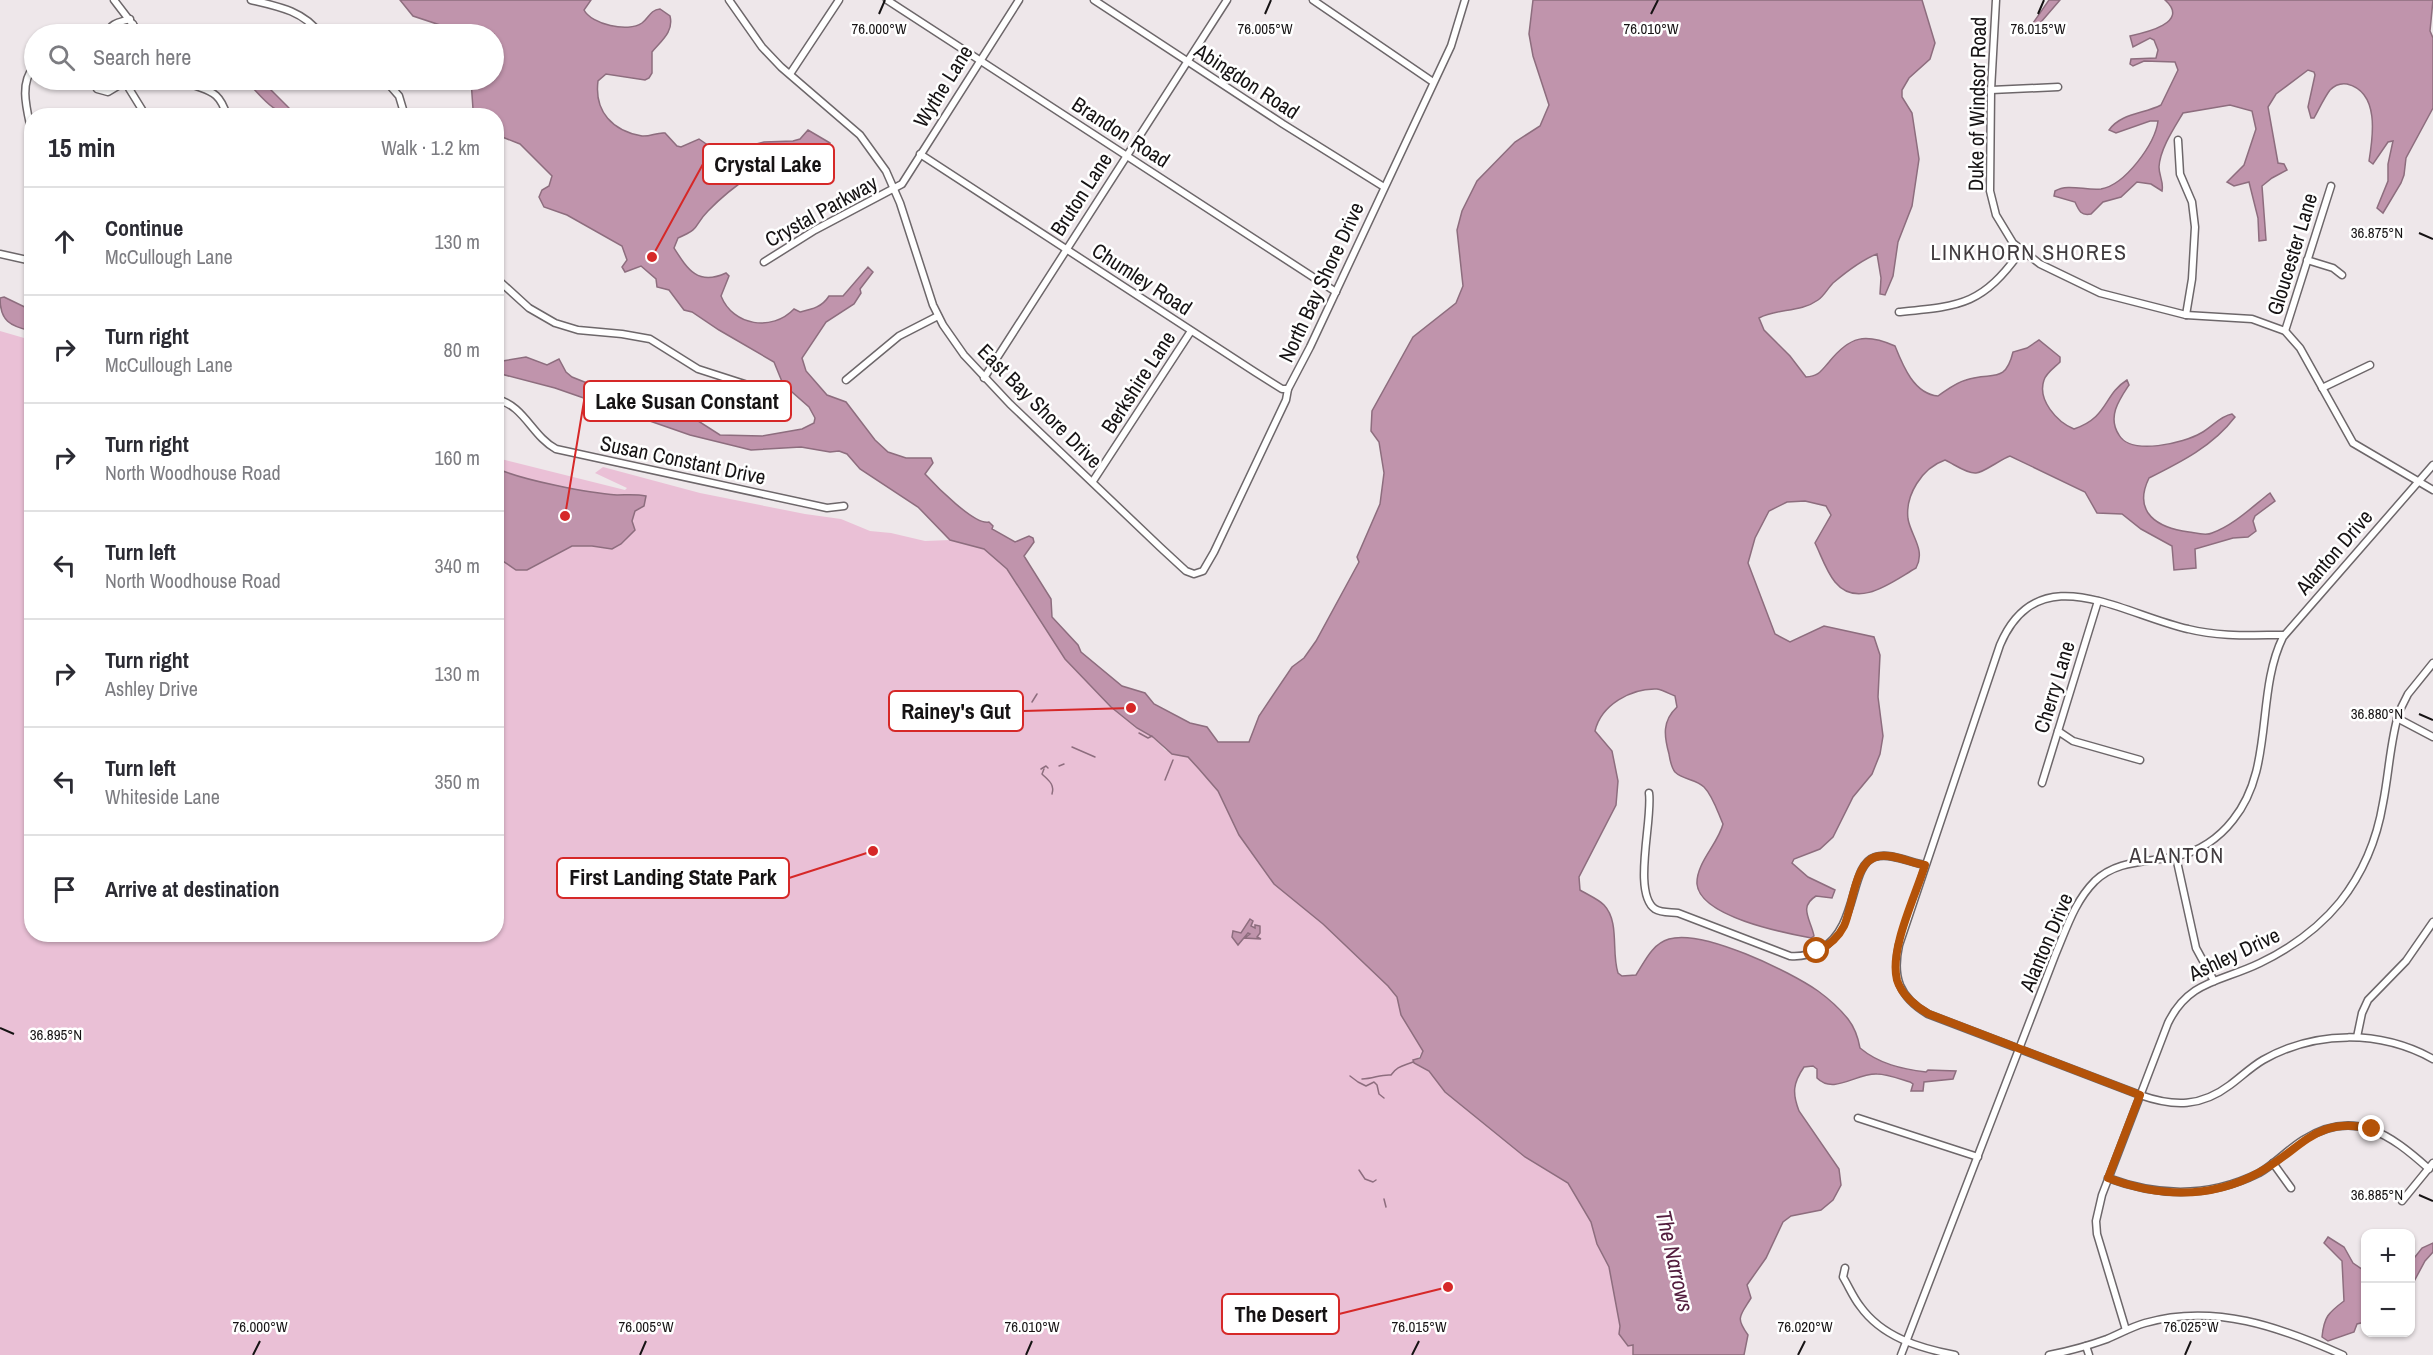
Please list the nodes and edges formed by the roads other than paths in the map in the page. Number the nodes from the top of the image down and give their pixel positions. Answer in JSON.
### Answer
{"nodes":[{"id":1,"x":114,"y":0,"type":"edge"},
{"id":2,"x":122,"y":0,"type":"edge"},
{"id":3,"x":251,"y":0,"type":"edge"},
{"id":4,"x":729,"y":0,"type":"edge"},
{"id":5,"x":839,"y":0,"type":"edge"},
{"id":6,"x":887,"y":0,"type":"edge"},
{"id":7,"x":1019,"y":0,"type":"edge"},
{"id":8,"x":1094,"y":0,"type":"edge"},
{"id":9,"x":1227,"y":0,"type":"edge"},
{"id":10,"x":1313,"y":0,"type":"edge"},
{"id":11,"x":1465,"y":0,"type":"edge"},
{"id":12,"x":1996,"y":0,"type":"edge"},
{"id":13,"x":121,"y":8,"type":"junction"},
{"id":14,"x":132,"y":22,"type":"joint"},
{"id":15,"x":114,"y":24,"type":"edge"},
{"id":16,"x":312,"y":24,"type":"edge"},
{"id":17,"x":980,"y":59,"type":"junction"},
{"id":18,"x":1187,"y":61,"type":"junction"},
{"id":19,"x":790,"y":74,"type":"junction"},
{"id":20,"x":1433,"y":82,"type":"junction"},
{"id":21,"x":2058,"y":87,"type":"dead end"},
{"id":22,"x":26,"y":90,"type":"edge"},
{"id":23,"x":132,"y":90,"type":"edge"},
{"id":24,"x":206,"y":90,"type":"edge"},
{"id":25,"x":394,"y":90,"type":"edge"},
{"id":26,"x":1991,"y":90,"type":"junction"},
{"id":27,"x":28,"y":108,"type":"edge"},
{"id":28,"x":142,"y":108,"type":"edge"},
{"id":29,"x":224,"y":108,"type":"edge"},
{"id":30,"x":403,"y":108,"type":"edge"},
{"id":31,"x":2178,"y":140,"type":"dead end"},
{"id":32,"x":920,"y":154,"type":"junction"},
{"id":33,"x":1126,"y":155,"type":"junction"},
{"id":34,"x":2331,"y":186,"type":"dead end"},
{"id":35,"x":1384,"y":187,"type":"junction"},
{"id":36,"x":894,"y":189,"type":"junction"},
{"id":37,"x":1065,"y":248,"type":"junction"},
{"id":38,"x":2021,"y":251,"type":"junction"},
{"id":39,"x":0,"y":254,"type":"edge"},
{"id":40,"x":24,"y":259,"type":"edge"},
{"id":41,"x":2307,"y":260,"type":"junction"},
{"id":42,"x":764,"y":262,"type":"dead end"},
{"id":43,"x":2342,"y":275,"type":"dead end"},
{"id":44,"x":504,"y":285,"type":"edge"},
{"id":45,"x":1336,"y":292,"type":"junction"},
{"id":46,"x":1899,"y":312,"type":"dead end"},
{"id":47,"x":2186,"y":315,"type":"junction"},
{"id":48,"x":938,"y":316,"type":"junction"},
{"id":49,"x":1191,"y":331,"type":"junction"},
{"id":50,"x":2285,"y":332,"type":"junction"},
{"id":51,"x":2370,"y":365,"type":"dead end"},
{"id":52,"x":984,"y":378,"type":"junction"},
{"id":53,"x":846,"y":380,"type":"dead end"},
{"id":54,"x":2322,"y":388,"type":"junction"},
{"id":55,"x":1288,"y":389,"type":"junction"},
{"id":56,"x":763,"y":390,"type":"dead end"},
{"id":57,"x":504,"y":402,"type":"edge"},
{"id":58,"x":2433,"y":465,"type":"edge"},
{"id":59,"x":1093,"y":481,"type":"junction"},
{"id":60,"x":2419,"y":482,"type":"junction"},
{"id":61,"x":2433,"y":490,"type":"edge"},
{"id":62,"x":844,"y":506,"type":"dead end"},
{"id":63,"x":1201,"y":573,"type":"joint"},
{"id":64,"x":2098,"y":601,"type":"junction"},
{"id":65,"x":2284,"y":635,"type":"junction"},
{"id":66,"x":2433,"y":663,"type":"edge"},
{"id":67,"x":2397,"y":718,"type":"junction"},
{"id":68,"x":2058,"y":731,"type":"junction"},
{"id":69,"x":2433,"y":737,"type":"edge"},
{"id":70,"x":2140,"y":760,"type":"dead end"},
{"id":71,"x":2042,"y":783,"type":"dead end"},
{"id":72,"x":1649,"y":793,"type":"dead end"},
{"id":73,"x":2176,"y":856,"type":"junction"},
{"id":74,"x":1925,"y":865,"type":"junction"},
{"id":75,"x":2433,"y":922,"type":"edge"},
{"id":76,"x":2214,"y":981,"type":"junction"},
{"id":77,"x":2357,"y":1037,"type":"junction"},
{"id":78,"x":2020,"y":1049,"type":"junction"},
{"id":79,"x":2433,"y":1059,"type":"edge"},
{"id":80,"x":2140,"y":1095,"type":"junction"},
{"id":81,"x":1858,"y":1118,"type":"dead end"},
{"id":82,"x":1978,"y":1157,"type":"junction"},
{"id":83,"x":2273,"y":1163,"type":"junction"},
{"id":84,"x":2431,"y":1166,"type":"edge"},
{"id":85,"x":2108,"y":1178,"type":"junction"},
{"id":86,"x":2290,"y":1188,"type":"dead end"},
{"id":87,"x":2402,"y":1201,"type":"dead end"},
{"id":88,"x":1845,"y":1268,"type":"dead end"},
{"id":89,"x":2126,"y":1330,"type":"junction"},
{"id":90,"x":1906,"y":1341,"type":"junction"},
{"id":91,"x":2086,"y":1346,"type":"junction"},
{"id":92,"x":1901,"y":1355,"type":"edge"},
{"id":93,"x":1955,"y":1355,"type":"edge"},
{"id":94,"x":2049,"y":1355,"type":"edge"},
{"id":95,"x":2089,"y":1355,"type":"edge"},
{"id":96,"x":2343,"y":1355,"type":"edge"}],
"edges":[{"from":1,"to":13,"type":"street"},
{"from":2,"to":13,"type":"street"},
{"from":3,"to":16,"type":"street"},
{"from":4,"to":19,"type":"street","name":"East Bay Shore Drive"},
{"from":5,"to":19,"type":"street"},
{"from":6,"to":17,"type":"street","name":"Brandon Road"},
{"from":7,"to":17,"type":"street","name":"Wythe Lane"},
{"from":8,"to":18,"type":"street","name":"Abingdon Road"},
{"from":9,"to":18,"type":"street","name":"Bruton Lane"},
{"from":10,"to":20,"type":"street"},
{"from":11,"to":20,"type":"street","name":"North Bay Shore Drive"},
{"from":12,"to":26,"type":"street","name":"Duke of Windsor Road"},
{"from":13,"to":14,"type":"street"},
{"from":14,"to":15,"type":"street"},
{"from":17,"to":32,"type":"street","name":"Wythe Lane"},
{"from":17,"to":33,"type":"street","name":"Brandon Road"},
{"from":18,"to":33,"type":"street","name":"Bruton Lane"},
{"from":18,"to":35,"type":"street","name":"Abingdon Road"},
{"from":19,"to":36,"type":"street","name":"East Bay Shore Drive"},
{"from":20,"to":35,"type":"street","name":"North Bay Shore Drive"},
{"from":21,"to":26,"type":"street"},
{"from":22,"to":27,"type":"street"},
{"from":23,"to":28,"type":"street"},
{"from":24,"to":29,"type":"street"},
{"from":25,"to":30,"type":"street"},
{"from":26,"to":38,"type":"street","name":"Duke of Windsor Road"},
{"from":31,"to":47,"type":"street"},
{"from":32,"to":36,"type":"street","name":"Wythe Lane"},
{"from":32,"to":37,"type":"street","name":"Chumley Road"},
{"from":33,"to":37,"type":"street","name":"Bruton Lane"},
{"from":33,"to":45,"type":"street","name":"Brandon Road"},
{"from":34,"to":41,"type":"street","name":"Gloucester Lane"},
{"from":35,"to":45,"type":"street","name":"North Bay Shore Drive"},
{"from":36,"to":42,"type":"street","name":"Crystal Parkway"},
{"from":36,"to":48,"type":"street","name":"East Bay Shore Drive"},
{"from":37,"to":49,"type":"street","name":"Chumley Road"},
{"from":37,"to":52,"type":"street","name":"Bruton Lane"},
{"from":38,"to":46,"type":"street"},
{"from":38,"to":47,"type":"street","name":"Duke of Windsor Road"},
{"from":39,"to":40,"type":"street"},
{"from":41,"to":43,"type":"street"},
{"from":41,"to":50,"type":"street","name":"Gloucester Lane"},
{"from":44,"to":56,"type":"street"},
{"from":45,"to":55,"type":"street","name":"North Bay Shore Drive"},
{"from":47,"to":50,"type":"street","name":"Duke of Windsor Road"},
{"from":48,"to":52,"type":"street","name":"East Bay Shore Drive"},
{"from":48,"to":53,"type":"street"},
{"from":49,"to":55,"type":"street","name":"Chumley Road"},
{"from":49,"to":59,"type":"street","name":"Berkshire Lane"},
{"from":50,"to":54,"type":"street","name":"Duke of Windsor Road"},
{"from":51,"to":54,"type":"street"},
{"from":52,"to":59,"type":"street","name":"East Bay Shore Drive"},
{"from":54,"to":60,"type":"street","name":"Duke of Windsor Road"},
{"from":55,"to":63,"type":"street","name":"North Bay Shore Drive"},
{"from":57,"to":62,"type":"street","name":"Susan Constant Drive"},
{"from":58,"to":60,"type":"street","name":"Alanton Drive"},
{"from":59,"to":63,"type":"street","name":"East Bay Shore Drive"},
{"from":60,"to":61,"type":"street","name":"Duke of Windsor Road"},
{"from":60,"to":65,"type":"street","name":"Alanton Drive"},
{"from":64,"to":65,"type":"street"},
{"from":64,"to":68,"type":"street","name":"Cherry Lane"},
{"from":64,"to":74,"type":"street"},
{"from":65,"to":73,"type":"street","name":"Alanton Drive"},
{"from":66,"to":67,"type":"street","name":"Ashley Drive"},
{"from":67,"to":69,"type":"street"},
{"from":67,"to":76,"type":"street","name":"Ashley Drive"},
{"from":68,"to":70,"type":"street"},
{"from":68,"to":71,"type":"street","name":"Cherry Lane"},
{"from":72,"to":74,"type":"street"},
{"from":73,"to":76,"type":"street"},
{"from":73,"to":78,"type":"street","name":"Alanton Drive"},
{"from":74,"to":78,"type":"street"},
{"from":75,"to":77,"type":"street"},
{"from":76,"to":80,"type":"street","name":"Ashley Drive"},
{"from":77,"to":79,"type":"street"},
{"from":77,"to":80,"type":"street"},
{"from":78,"to":80,"type":"street"},
{"from":78,"to":82,"type":"street","name":"Alanton Drive"},
{"from":80,"to":85,"type":"street","name":"Ashley Drive"},
{"from":81,"to":82,"type":"street"},
{"from":82,"to":90,"type":"street","name":"Alanton Drive"},
{"from":83,"to":84,"type":"street"},
{"from":83,"to":85,"type":"street"},
{"from":83,"to":86,"type":"street"},
{"from":84,"to":87,"type":"street"},
{"from":85,"to":89,"type":"street","name":"Ashley Drive"},
{"from":88,"to":90,"type":"street"},
{"from":89,"to":91,"type":"street"},
{"from":89,"to":96,"type":"street"},
{"from":90,"to":92,"type":"street","name":"Alanton Drive"},
{"from":90,"to":93,"type":"street"},
{"from":91,"to":94,"type":"street"},
{"from":91,"to":95,"type":"street"}]}
